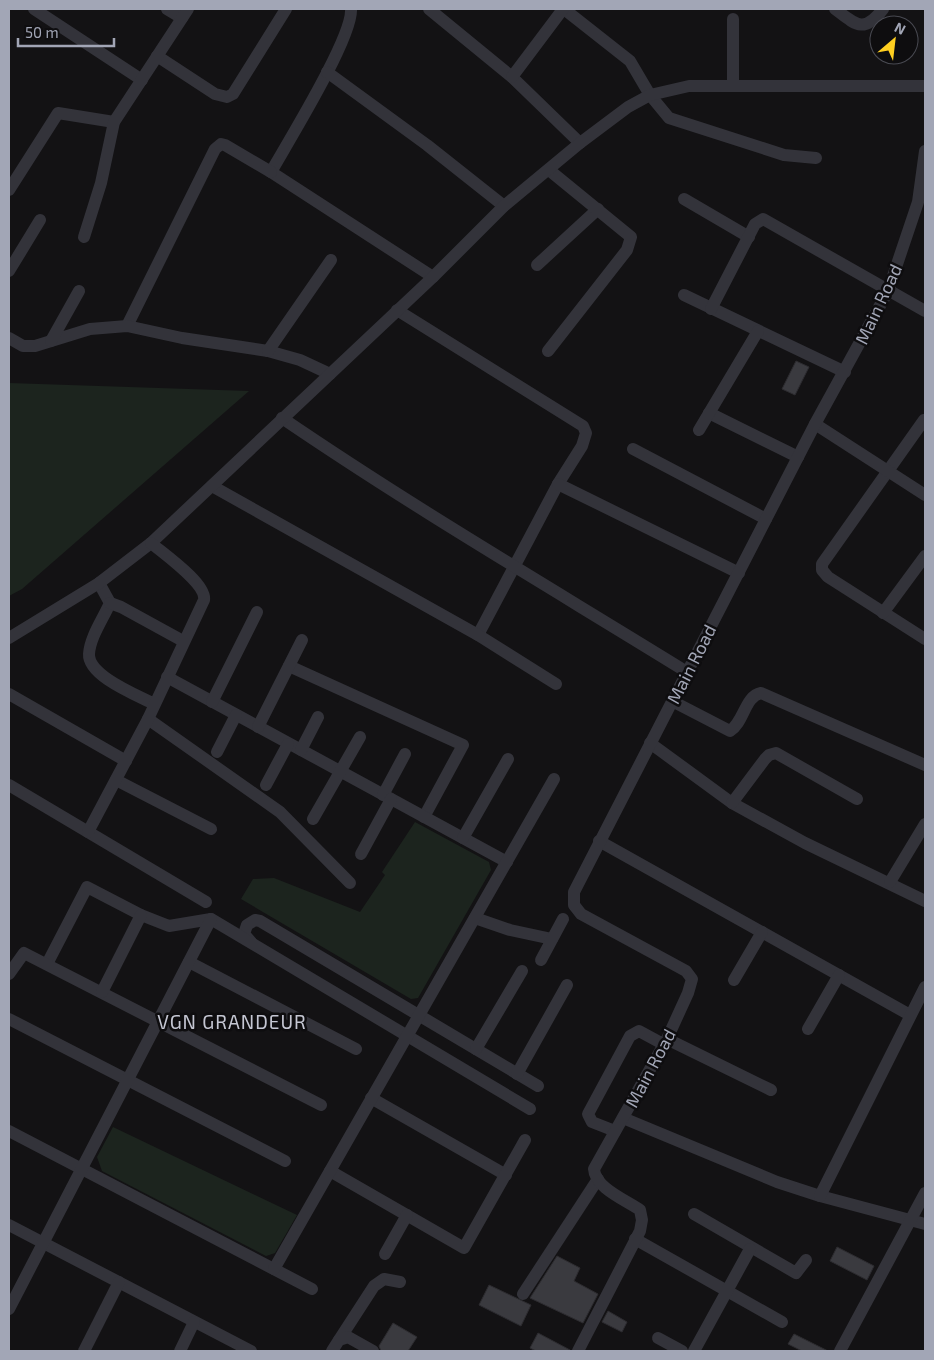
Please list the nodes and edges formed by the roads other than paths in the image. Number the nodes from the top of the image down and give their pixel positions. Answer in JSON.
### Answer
{"nodes":[{"id":1,"x":34,"y":9,"type":"edge"},
{"id":2,"x":166,"y":9,"type":"edge"},
{"id":3,"x":286,"y":9,"type":"edge"},
{"id":4,"x":351,"y":9,"type":"edge"},
{"id":5,"x":429,"y":9,"type":"edge"},
{"id":6,"x":563,"y":9,"type":"edge"},
{"id":7,"x":835,"y":9,"type":"edge"},
{"id":8,"x":883,"y":9,"type":"edge"},
{"id":9,"x":185,"y":14,"type":"edge"},
{"id":10,"x":733,"y":19,"type":"dead end"},
{"id":11,"x":157,"y":56,"type":"junction"},
{"id":12,"x":327,"y":72,"type":"junction"},
{"id":13,"x":512,"y":77,"type":"junction"},
{"id":14,"x":142,"y":80,"type":"junction"},
{"id":15,"x":733,"y":85,"type":"junction"},
{"id":16,"x":925,"y":86,"type":"edge"},
{"id":17,"x":650,"y":95,"type":"junction"},
{"id":18,"x":114,"y":122,"type":"junction"},
{"id":19,"x":580,"y":143,"type":"junction"},
{"id":20,"x":925,"y":151,"type":"edge"},
{"id":21,"x":816,"y":158,"type":"dead end"},
{"id":22,"x":548,"y":170,"type":"junction"},
{"id":23,"x":271,"y":172,"type":"junction"},
{"id":24,"x":9,"y":190,"type":"edge"},
{"id":25,"x":684,"y":199,"type":"dead end"},
{"id":26,"x":922,"y":204,"type":"edge"},
{"id":27,"x":504,"y":206,"type":"junction"},
{"id":28,"x":598,"y":210,"type":"junction"},
{"id":29,"x":40,"y":220,"type":"dead end"},
{"id":30,"x":84,"y":236,"type":"dead end"},
{"id":31,"x":749,"y":237,"type":"junction"},
{"id":32,"x":331,"y":260,"type":"dead end"},
{"id":33,"x":537,"y":266,"type":"dead end"},
{"id":34,"x":9,"y":271,"type":"edge"},
{"id":35,"x":433,"y":277,"type":"junction"},
{"id":36,"x":79,"y":291,"type":"dead end"},
{"id":37,"x":888,"y":291,"type":"junction"},
{"id":38,"x":684,"y":295,"type":"dead end"},
{"id":39,"x":711,"y":309,"type":"junction"},
{"id":40,"x":397,"y":310,"type":"junction"},
{"id":41,"x":925,"y":312,"type":"edge"},
{"id":42,"x":126,"y":326,"type":"junction"},
{"id":43,"x":758,"y":331,"type":"junction"},
{"id":44,"x":9,"y":338,"type":"edge"},
{"id":45,"x":51,"y":341,"type":"junction"},
{"id":46,"x":268,"y":351,"type":"junction"},
{"id":47,"x":548,"y":351,"type":"dead end"},
{"id":48,"x":845,"y":372,"type":"junction"},
{"id":49,"x":330,"y":374,"type":"junction"},
{"id":50,"x":709,"y":414,"type":"junction"},
{"id":51,"x":282,"y":418,"type":"junction"},
{"id":52,"x":924,"y":420,"type":"edge"},
{"id":53,"x":815,"y":424,"type":"junction"},
{"id":54,"x":699,"y":430,"type":"dead end"},
{"id":55,"x":633,"y":449,"type":"dead end"},
{"id":56,"x":798,"y":457,"type":"junction"},
{"id":57,"x":887,"y":470,"type":"junction"},
{"id":58,"x":558,"y":484,"type":"junction"},
{"id":59,"x":212,"y":486,"type":"junction"},
{"id":60,"x":925,"y":495,"type":"edge"},
{"id":61,"x":766,"y":519,"type":"junction"},
{"id":62,"x":151,"y":544,"type":"junction"},
{"id":63,"x":925,"y":556,"type":"edge"},
{"id":64,"x":513,"y":565,"type":"junction"},
{"id":65,"x":739,"y":572,"type":"junction"},
{"id":66,"x":99,"y":583,"type":"junction"},
{"id":67,"x":110,"y":603,"type":"junction"},
{"id":68,"x":256,"y":612,"type":"dead end"},
{"id":69,"x":883,"y":613,"type":"junction"},
{"id":70,"x":478,"y":636,"type":"junction"},
{"id":71,"x":9,"y":638,"type":"edge"},
{"id":72,"x":925,"y":639,"type":"edge"},
{"id":73,"x":302,"y":640,"type":"dead end"},
{"id":74,"x":184,"y":641,"type":"junction"},
{"id":75,"x":289,"y":666,"type":"junction"},
{"id":76,"x":688,"y":672,"type":"junction"},
{"id":77,"x":166,"y":677,"type":"junction"},
{"id":78,"x":556,"y":684,"type":"dead end"},
{"id":79,"x":10,"y":696,"type":"edge"},
{"id":80,"x":672,"y":701,"type":"junction"},
{"id":81,"x":212,"y":702,"type":"junction"},
{"id":82,"x":154,"y":704,"type":"junction"},
{"id":83,"x":236,"y":715,"type":"junction"},
{"id":84,"x":318,"y":718,"type":"dead end"},
{"id":85,"x":148,"y":719,"type":"junction"},
{"id":86,"x":258,"y":727,"type":"junction"},
{"id":87,"x":360,"y":737,"type":"dead end"},
{"id":88,"x":650,"y":743,"type":"junction"},
{"id":89,"x":288,"y":744,"type":"junction"},
{"id":90,"x":301,"y":750,"type":"junction"},
{"id":91,"x":217,"y":752,"type":"dead end"},
{"id":92,"x":405,"y":754,"type":"dead end"},
{"id":93,"x":508,"y":759,"type":"dead end"},
{"id":94,"x":126,"y":761,"type":"junction"},
{"id":95,"x":925,"y":765,"type":"edge"},
{"id":96,"x":340,"y":772,"type":"junction"},
{"id":97,"x":554,"y":779,"type":"dead end"},
{"id":98,"x":116,"y":780,"type":"junction"},
{"id":99,"x":9,"y":785,"type":"edge"},
{"id":100,"x":266,"y":785,"type":"dead end"},
{"id":101,"x":387,"y":797,"type":"junction"},
{"id":102,"x":857,"y":799,"type":"dead end"},
{"id":103,"x":732,"y":803,"type":"junction"},
{"id":104,"x":424,"y":817,"type":"junction"},
{"id":105,"x":313,"y":819,"type":"dead end"},
{"id":106,"x":925,"y":824,"type":"edge"},
{"id":107,"x":211,"y":829,"type":"dead end"},
{"id":108,"x":88,"y":832,"type":"junction"},
{"id":109,"x":463,"y":838,"type":"junction"},
{"id":110,"x":599,"y":841,"type":"junction"},
{"id":111,"x":361,"y":854,"type":"dead end"},
{"id":112,"x":507,"y":862,"type":"junction"},
{"id":113,"x":890,"y":882,"type":"junction"},
{"id":114,"x":350,"y":883,"type":"dead end"},
{"id":115,"x":925,"y":901,"type":"edge"},
{"id":116,"x":206,"y":902,"type":"dead end"},
{"id":117,"x":141,"y":915,"type":"junction"},
{"id":118,"x":475,"y":918,"type":"junction"},
{"id":119,"x":211,"y":919,"type":"junction"},
{"id":120,"x":563,"y":919,"type":"dead end"},
{"id":121,"x":762,"y":932,"type":"junction"},
{"id":122,"x":552,"y":939,"type":"junction"},
{"id":123,"x":253,"y":943,"type":"junction"},
{"id":124,"x":541,"y":960,"type":"dead end"},
{"id":125,"x":189,"y":962,"type":"junction"},
{"id":126,"x":47,"y":964,"type":"junction"},
{"id":127,"x":522,"y":971,"type":"dead end"},
{"id":128,"x":9,"y":974,"type":"edge"},
{"id":129,"x":839,"y":975,"type":"junction"},
{"id":130,"x":734,"y":980,"type":"dead end"},
{"id":131,"x":567,"y":986,"type":"dead end"},
{"id":132,"x":925,"y":987,"type":"edge"},
{"id":133,"x":102,"y":992,"type":"junction"},
{"id":134,"x":419,"y":1015,"type":"junction"},
{"id":135,"x":910,"y":1015,"type":"junction"},
{"id":136,"x":9,"y":1019,"type":"edge"},
{"id":137,"x":159,"y":1020,"type":"junction"},
{"id":138,"x":808,"y":1029,"type":"dead end"},
{"id":139,"x":408,"y":1035,"type":"junction"},
{"id":140,"x":665,"y":1042,"type":"junction"},
{"id":141,"x":356,"y":1049,"type":"dead end"},
{"id":142,"x":476,"y":1049,"type":"junction"},
{"id":143,"x":517,"y":1074,"type":"junction"},
{"id":144,"x":128,"y":1080,"type":"junction"},
{"id":145,"x":538,"y":1086,"type":"dead end"},
{"id":146,"x":771,"y":1090,"type":"dead end"},
{"id":147,"x":372,"y":1098,"type":"junction"},
{"id":148,"x":321,"y":1105,"type":"dead end"},
{"id":149,"x":530,"y":1109,"type":"dead end"},
{"id":150,"x":623,"y":1118,"type":"junction"},
{"id":151,"x":615,"y":1130,"type":"junction"},
{"id":152,"x":9,"y":1131,"type":"edge"},
{"id":153,"x":525,"y":1140,"type":"dead end"},
{"id":154,"x":286,"y":1161,"type":"dead end"},
{"id":155,"x":82,"y":1169,"type":"junction"},
{"id":156,"x":330,"y":1171,"type":"junction"},
{"id":157,"x":506,"y":1175,"type":"junction"},
{"id":158,"x":598,"y":1180,"type":"junction"},
{"id":159,"x":925,"y":1192,"type":"edge"},
{"id":160,"x":820,"y":1196,"type":"junction"},
{"id":161,"x":694,"y":1214,"type":"dead end"},
{"id":162,"x":407,"y":1215,"type":"junction"},
{"id":163,"x":912,"y":1220,"type":"junction"},
{"id":164,"x":925,"y":1224,"type":"edge"},
{"id":165,"x":9,"y":1225,"type":"edge"},
{"id":166,"x":635,"y":1239,"type":"junction"},
{"id":167,"x":43,"y":1243,"type":"junction"},
{"id":168,"x":750,"y":1249,"type":"junction"},
{"id":169,"x":385,"y":1254,"type":"dead end"},
{"id":170,"x":806,"y":1260,"type":"dead end"},
{"id":171,"x":274,"y":1270,"type":"junction"},
{"id":172,"x":119,"y":1282,"type":"junction"},
{"id":173,"x":400,"y":1282,"type":"dead end"},
{"id":174,"x":312,"y":1289,"type":"dead end"},
{"id":175,"x":727,"y":1291,"type":"junction"},
{"id":176,"x":523,"y":1294,"type":"dead end"},
{"id":177,"x":10,"y":1306,"type":"edge"},
{"id":178,"x":194,"y":1322,"type":"junction"},
{"id":179,"x":782,"y":1322,"type":"dead end"},
{"id":180,"x":658,"y":1338,"type":"dead end"},
{"id":181,"x":335,"y":1346,"type":"edge"},
{"id":182,"x":84,"y":1351,"type":"edge"},
{"id":183,"x":180,"y":1351,"type":"edge"},
{"id":184,"x":251,"y":1351,"type":"edge"},
{"id":185,"x":373,"y":1351,"type":"edge"},
{"id":186,"x":578,"y":1351,"type":"edge"},
{"id":187,"x":682,"y":1351,"type":"edge"},
{"id":188,"x":694,"y":1351,"type":"edge"},
{"id":189,"x":840,"y":1351,"type":"edge"}],
"edges":[{"from":1,"to":14,"type":"street"},
{"from":2,"to":9,"type":"street"},
{"from":3,"to":11,"type":"street"},
{"from":4,"to":12,"type":"street"},
{"from":5,"to":13,"type":"street"},
{"from":6,"to":13,"type":"street"},
{"from":6,"to":17,"type":"street"},
{"from":7,"to":8,"type":"street"},
{"from":9,"to":11,"type":"street"},
{"from":10,"to":15,"type":"street"},
{"from":11,"to":14,"type":"street"},
{"from":12,"to":23,"type":"street"},
{"from":12,"to":27,"type":"street"},
{"from":13,"to":19,"type":"street"},
{"from":14,"to":18,"type":"street"},
{"from":15,"to":16,"type":"street"},
{"from":15,"to":17,"type":"street"},
{"from":17,"to":19,"type":"street"},
{"from":17,"to":21,"type":"street"},
{"from":18,"to":24,"type":"street"},
{"from":18,"to":30,"type":"street"},
{"from":19,"to":22,"type":"street"},
{"from":20,"to":26,"type":"street","name":"Main Road"},
{"from":22,"to":27,"type":"street"},
{"from":22,"to":28,"type":"street"},
{"from":23,"to":35,"type":"street"},
{"from":23,"to":42,"type":"street"},
{"from":25,"to":31,"type":"street"},
{"from":26,"to":37,"type":"street","name":"Main Road"},
{"from":27,"to":35,"type":"street"},
{"from":28,"to":33,"type":"street"},
{"from":28,"to":47,"type":"street"},
{"from":29,"to":34,"type":"street"},
{"from":31,"to":37,"type":"street"},
{"from":31,"to":39,"type":"street"},
{"from":32,"to":46,"type":"street"},
{"from":35,"to":40,"type":"street"},
{"from":36,"to":45,"type":"street"},
{"from":37,"to":41,"type":"street"},
{"from":37,"to":48,"type":"street","name":"Main Road"},
{"from":38,"to":39,"type":"street"},
{"from":39,"to":43,"type":"street"},
{"from":40,"to":49,"type":"street"},
{"from":40,"to":58,"type":"street"},
{"from":42,"to":45,"type":"street"},
{"from":42,"to":46,"type":"street"},
{"from":43,"to":48,"type":"street"},
{"from":43,"to":50,"type":"street"},
{"from":44,"to":45,"type":"street"},
{"from":46,"to":49,"type":"street"},
{"from":48,"to":53,"type":"street","name":"Main Road"},
{"from":49,"to":51,"type":"street"},
{"from":50,"to":54,"type":"street"},
{"from":50,"to":56,"type":"street"},
{"from":51,"to":59,"type":"street"},
{"from":51,"to":64,"type":"street"},
{"from":52,"to":57,"type":"street"},
{"from":53,"to":56,"type":"street","name":"Main Road"},
{"from":53,"to":57,"type":"street"},
{"from":55,"to":61,"type":"street"},
{"from":56,"to":61,"type":"street","name":"Main Road"},
{"from":57,"to":60,"type":"street"},
{"from":57,"to":69,"type":"street"},
{"from":58,"to":64,"type":"street"},
{"from":58,"to":65,"type":"street"},
{"from":59,"to":62,"type":"street"},
{"from":59,"to":70,"type":"street"},
{"from":61,"to":65,"type":"street","name":"Main Road"},
{"from":62,"to":66,"type":"street"},
{"from":62,"to":74,"type":"street"},
{"from":63,"to":69,"type":"street"},
{"from":64,"to":70,"type":"street"},
{"from":64,"to":76,"type":"street"},
{"from":65,"to":76,"type":"street","name":"Main Road"},
{"from":66,"to":67,"type":"street"},
{"from":66,"to":71,"type":"street"},
{"from":67,"to":74,"type":"street"},
{"from":67,"to":82,"type":"street"},
{"from":68,"to":81,"type":"street"},
{"from":69,"to":72,"type":"street"},
{"from":70,"to":78,"type":"street"},
{"from":73,"to":75,"type":"street"},
{"from":74,"to":77,"type":"street"},
{"from":75,"to":86,"type":"street"},
{"from":75,"to":104,"type":"street"},
{"from":76,"to":80,"type":"street","name":"Main Road"},
{"from":77,"to":81,"type":"street"},
{"from":77,"to":82,"type":"street"},
{"from":79,"to":94,"type":"street"},
{"from":80,"to":88,"type":"street","name":"Main Road"},
{"from":80,"to":95,"type":"street"},
{"from":81,"to":83,"type":"street"},
{"from":82,"to":85,"type":"street"},
{"from":83,"to":86,"type":"street"},
{"from":83,"to":91,"type":"street"},
{"from":84,"to":90,"type":"street"},
{"from":85,"to":94,"type":"street"},
{"from":85,"to":114,"type":"street"},
{"from":86,"to":89,"type":"street"},
{"from":87,"to":96,"type":"street"},
{"from":88,"to":103,"type":"street"},
{"from":88,"to":110,"type":"street","name":"Main Road"},
{"from":89,"to":90,"type":"street"},
{"from":89,"to":100,"type":"street"},
{"from":90,"to":96,"type":"street"},
{"from":92,"to":101,"type":"street"},
{"from":93,"to":109,"type":"street"},
{"from":94,"to":98,"type":"street"},
{"from":96,"to":101,"type":"street"},
{"from":96,"to":105,"type":"street"},
{"from":97,"to":112,"type":"street"},
{"from":98,"to":107,"type":"street"},
{"from":98,"to":108,"type":"street"},
{"from":99,"to":108,"type":"street"},
{"from":101,"to":104,"type":"street"},
{"from":101,"to":111,"type":"street"},
{"from":102,"to":103,"type":"street"},
{"from":103,"to":113,"type":"street"},
{"from":104,"to":109,"type":"street"},
{"from":106,"to":113,"type":"street"},
{"from":108,"to":116,"type":"street"},
{"from":109,"to":112,"type":"street"},
{"from":110,"to":121,"type":"street"},
{"from":110,"to":140,"type":"street","name":"Main Road"},
{"from":112,"to":118,"type":"street"},
{"from":113,"to":115,"type":"street"},
{"from":117,"to":119,"type":"street"},
{"from":117,"to":126,"type":"street"},
{"from":117,"to":133,"type":"street"},
{"from":118,"to":122,"type":"street"},
{"from":118,"to":134,"type":"street"},
{"from":119,"to":123,"type":"street"},
{"from":119,"to":125,"type":"street"},
{"from":120,"to":122,"type":"street"},
{"from":121,"to":129,"type":"street"},
{"from":121,"to":130,"type":"street"},
{"from":122,"to":124,"type":"street"},
{"from":123,"to":134,"type":"street"},
{"from":123,"to":139,"type":"street"},
{"from":125,"to":137,"type":"street"},
{"from":125,"to":141,"type":"street"},
{"from":126,"to":128,"type":"street"},
{"from":126,"to":133,"type":"street"},
{"from":127,"to":142,"type":"street"},
{"from":129,"to":135,"type":"street"},
{"from":129,"to":138,"type":"street"},
{"from":131,"to":143,"type":"street"},
{"from":132,"to":135,"type":"street"},
{"from":133,"to":137,"type":"street"},
{"from":134,"to":139,"type":"street"},
{"from":134,"to":142,"type":"street"},
{"from":135,"to":160,"type":"street"},
{"from":136,"to":144,"type":"street"},
{"from":137,"to":144,"type":"street"},
{"from":137,"to":148,"type":"street"},
{"from":139,"to":147,"type":"street"},
{"from":139,"to":149,"type":"street"},
{"from":140,"to":146,"type":"street"},
{"from":140,"to":150,"type":"street","name":"Main Road"},
{"from":140,"to":151,"type":"street"},
{"from":142,"to":143,"type":"street"},
{"from":143,"to":145,"type":"street"},
{"from":144,"to":154,"type":"street"},
{"from":144,"to":155,"type":"street"},
{"from":147,"to":156,"type":"street"},
{"from":147,"to":157,"type":"street"},
{"from":150,"to":151,"type":"street","name":"Main Road"},
{"from":150,"to":160,"type":"street"},
{"from":151,"to":158,"type":"street","name":"Main Road"},
{"from":152,"to":155,"type":"street"},
{"from":153,"to":157,"type":"street"},
{"from":155,"to":167,"type":"street"},
{"from":155,"to":171,"type":"street"},
{"from":156,"to":162,"type":"street"},
{"from":156,"to":171,"type":"street"},
{"from":157,"to":162,"type":"street"},
{"from":158,"to":166,"type":"street"},
{"from":158,"to":176,"type":"street"},
{"from":159,"to":163,"type":"street"},
{"from":160,"to":163,"type":"street"},
{"from":161,"to":168,"type":"street"},
{"from":162,"to":169,"type":"street"},
{"from":163,"to":164,"type":"street"},
{"from":163,"to":189,"type":"street"},
{"from":165,"to":167,"type":"street"},
{"from":166,"to":175,"type":"street"},
{"from":166,"to":186,"type":"street"},
{"from":167,"to":172,"type":"street"},
{"from":167,"to":177,"type":"street"},
{"from":168,"to":170,"type":"street"},
{"from":168,"to":175,"type":"street"},
{"from":171,"to":174,"type":"street"},
{"from":172,"to":178,"type":"street"},
{"from":172,"to":182,"type":"street"},
{"from":173,"to":181,"type":"street"},
{"from":175,"to":179,"type":"street"},
{"from":175,"to":188,"type":"street"},
{"from":178,"to":183,"type":"street"},
{"from":178,"to":184,"type":"street"},
{"from":180,"to":187,"type":"street"},
{"from":181,"to":185,"type":"street"}]}
